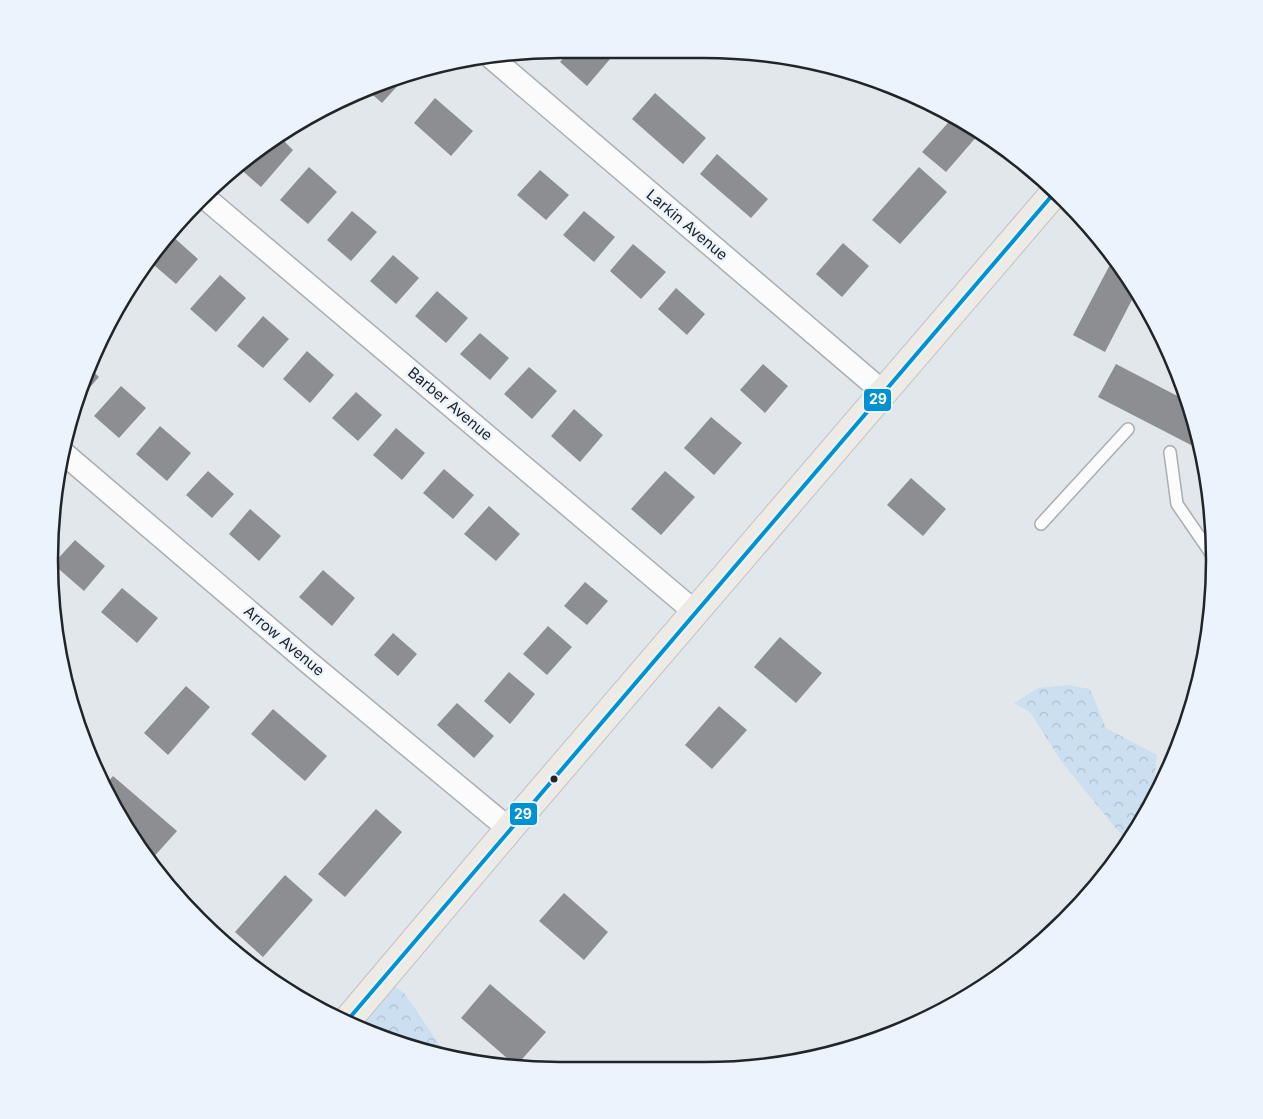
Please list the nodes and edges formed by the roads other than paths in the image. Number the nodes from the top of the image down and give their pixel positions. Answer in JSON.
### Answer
{"nodes":[{"id":1,"x":504,"y":61,"type":"edge"},
{"id":2,"x":1051,"y":198,"type":"edge"},
{"id":3,"x":209,"y":201,"type":"edge"},
{"id":4,"x":883,"y":392,"type":"junction"},
{"id":5,"x":1128,"y":429,"type":"dead end"},
{"id":6,"x":1170,"y":452,"type":"dead end"},
{"id":7,"x":68,"y":457,"type":"edge"},
{"id":8,"x":1041,"y":524,"type":"dead end"},
{"id":9,"x":1205,"y":545,"type":"edge"},
{"id":10,"x":695,"y":612,"type":"junction"},
{"id":11,"x":509,"y":829,"type":"junction"},
{"id":12,"x":351,"y":1016,"type":"edge"}],
"edges":[{"from":1,"to":4,"type":"street","name":"Larkin Avenue"},
{"from":2,"to":4,"type":"main road"},
{"from":3,"to":10,"type":"street","name":"Barber Avenue"},
{"from":4,"to":10,"type":"main road"},
{"from":5,"to":8,"type":"lane"},
{"from":6,"to":9,"type":"lane"},
{"from":7,"to":11,"type":"street","name":"Arrow Avenue"},
{"from":10,"to":11,"type":"main road"},
{"from":11,"to":12,"type":"main road"}]}
